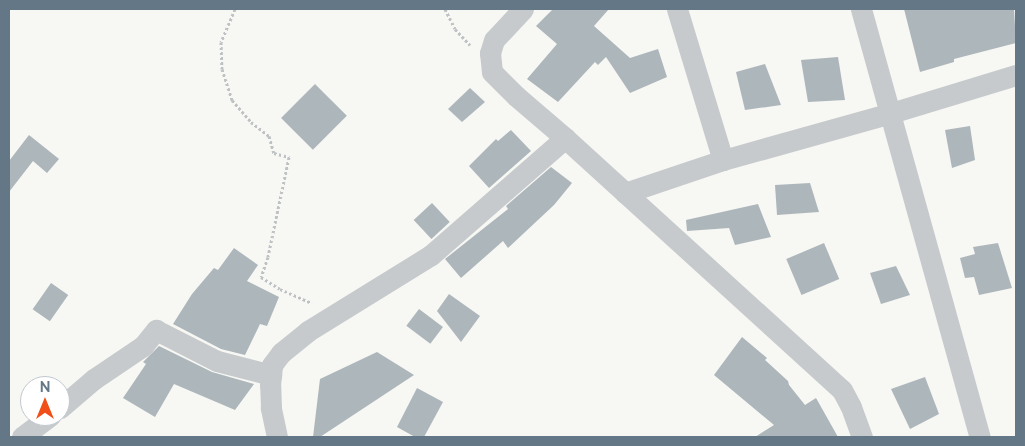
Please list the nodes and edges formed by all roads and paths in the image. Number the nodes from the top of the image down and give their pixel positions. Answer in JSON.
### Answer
{"nodes":[{"id":1,"x":235,"y":9,"type":"edge"},
{"id":2,"x":446,"y":9,"type":"edge"},
{"id":3,"x":523,"y":9,"type":"edge"},
{"id":4,"x":677,"y":9,"type":"edge"},
{"id":5,"x":861,"y":9,"type":"edge"},
{"id":6,"x":491,"y":62,"type":"junction"},
{"id":7,"x":1016,"y":75,"type":"edge"},
{"id":8,"x":891,"y":113,"type":"junction"},
{"id":9,"x":565,"y":138,"type":"junction"},
{"id":10,"x":723,"y":160,"type":"junction"},
{"id":11,"x":625,"y":193,"type":"junction"},
{"id":12,"x":335,"y":315,"type":"junction"},
{"id":13,"x":271,"y":376,"type":"junction"},
{"id":14,"x":70,"y":399,"type":"edge"},
{"id":15,"x":37,"y":426,"type":"edge"},
{"id":16,"x":22,"y":437,"type":"edge"},
{"id":17,"x":277,"y":437,"type":"edge"},
{"id":18,"x":862,"y":437,"type":"edge"},
{"id":19,"x":980,"y":437,"type":"edge"}],
"edges":[{"from":1,"to":12,"type":"path"},
{"from":2,"to":6,"type":"path"},
{"from":3,"to":6,"type":"street"},
{"from":4,"to":10,"type":"street"},
{"from":5,"to":8,"type":"street"},
{"from":6,"to":9,"type":"street"},
{"from":7,"to":8,"type":"street"},
{"from":8,"to":10,"type":"street"},
{"from":8,"to":19,"type":"street"},
{"from":9,"to":11,"type":"street"},
{"from":9,"to":12,"type":"street"},
{"from":10,"to":11,"type":"street"},
{"from":11,"to":18,"type":"street"},
{"from":12,"to":13,"type":"street"},
{"from":13,"to":14,"type":"street"},
{"from":13,"to":17,"type":"street"},
{"from":15,"to":16,"type":"street"}]}
